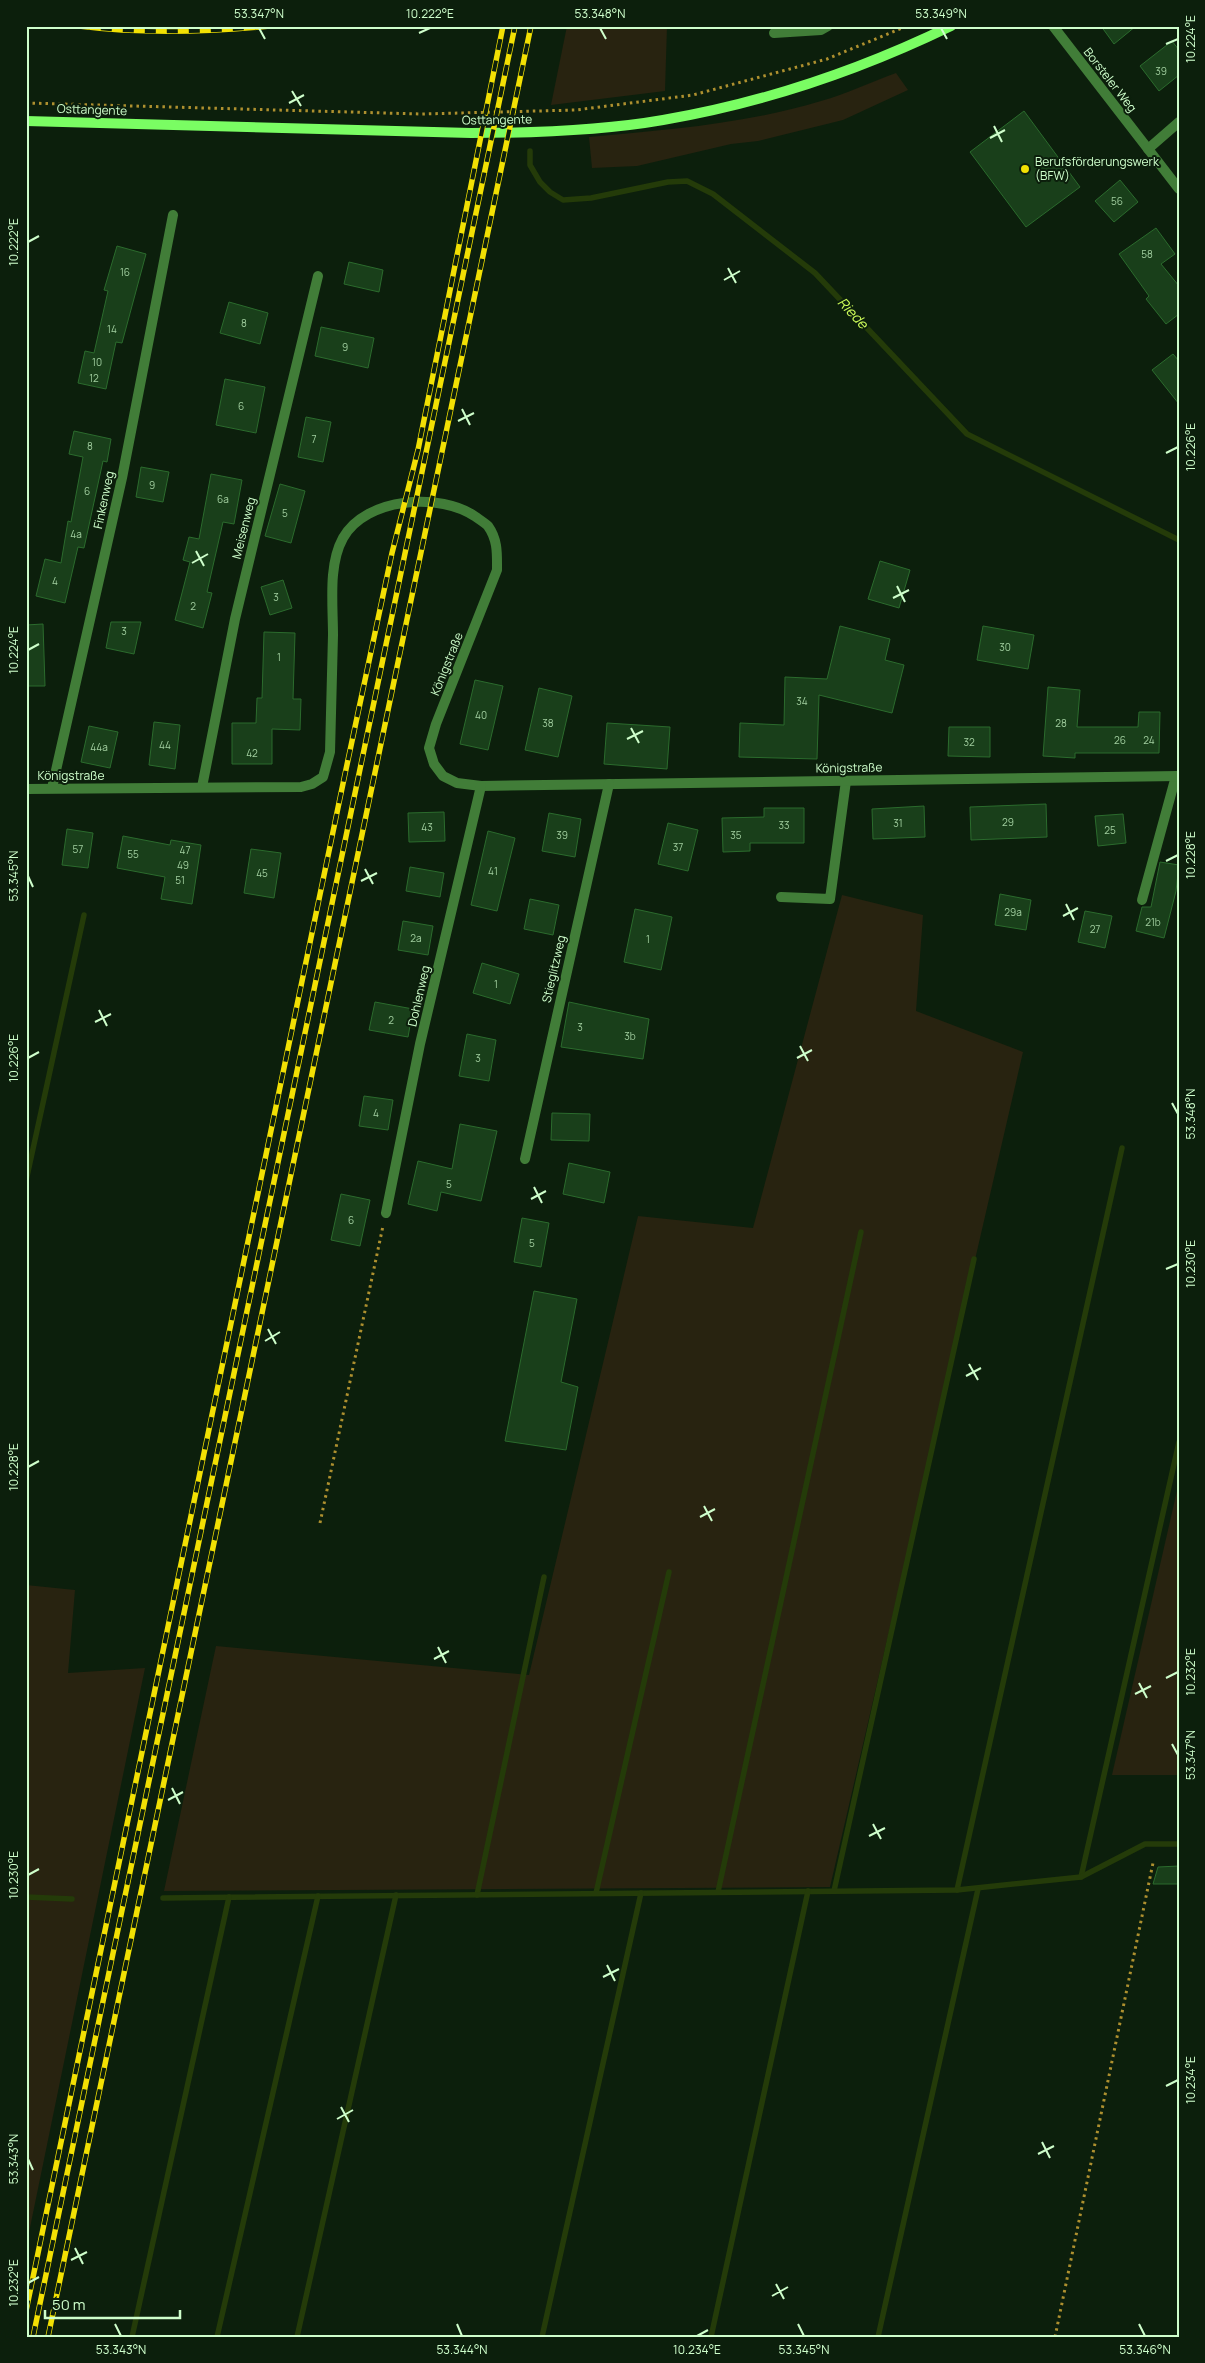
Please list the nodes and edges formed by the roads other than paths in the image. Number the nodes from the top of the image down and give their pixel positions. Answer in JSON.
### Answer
{"nodes":[{"id":1,"x":828,"y":26,"type":"edge"},
{"id":2,"x":951,"y":26,"type":"edge"},
{"id":3,"x":1052,"y":26,"type":"edge"},
{"id":4,"x":774,"y":34,"type":"dead end"},
{"id":5,"x":26,"y":121,"type":"edge"},
{"id":6,"x":1179,"y":122,"type":"edge"},
{"id":7,"x":1148,"y":149,"type":"junction"},
{"id":8,"x":1179,"y":189,"type":"edge"},
{"id":9,"x":173,"y":215,"type":"dead end"},
{"id":10,"x":318,"y":276,"type":"dead end"},
{"id":11,"x":1177,"y":776,"type":"edge"},
{"id":12,"x":846,"y":780,"type":"junction"},
{"id":13,"x":608,"y":784,"type":"junction"},
{"id":14,"x":480,"y":786,"type":"junction"},
{"id":15,"x":26,"y":788,"type":"edge"},
{"id":16,"x":52,"y":788,"type":"junction"},
{"id":17,"x":202,"y":788,"type":"junction"},
{"id":18,"x":781,"y":897,"type":"dead end"},
{"id":19,"x":1142,"y":900,"type":"dead end"},
{"id":20,"x":525,"y":1159,"type":"dead end"},
{"id":21,"x":386,"y":1213,"type":"road end"}],
"edges":[{"from":1,"to":4,"type":"street"},
{"from":2,"to":5,"type":"main road","name":"Osttangente"},
{"from":3,"to":7,"type":"street","name":"Borsteler Weg"},
{"from":6,"to":7,"type":"street"},
{"from":7,"to":8,"type":"street","name":"Borsteler Weg"},
{"from":9,"to":16,"type":"street","name":"Finkenweg"},
{"from":10,"to":17,"type":"street","name":"Meisenweg"},
{"from":11,"to":12,"type":"street","name":"Königstraße"},
{"from":11,"to":19,"type":"street"},
{"from":12,"to":13,"type":"street","name":"Königstraße"},
{"from":12,"to":18,"type":"street"},
{"from":13,"to":14,"type":"street","name":"Königstraße"},
{"from":13,"to":20,"type":"street","name":"Stieglitzweg"},
{"from":14,"to":17,"type":"street","name":"Königstraße"},
{"from":14,"to":21,"type":"street","name":"Dohlenweg"},
{"from":15,"to":16,"type":"street","name":"Königstraße"},
{"from":16,"to":17,"type":"street","name":"Königstraße"}]}
